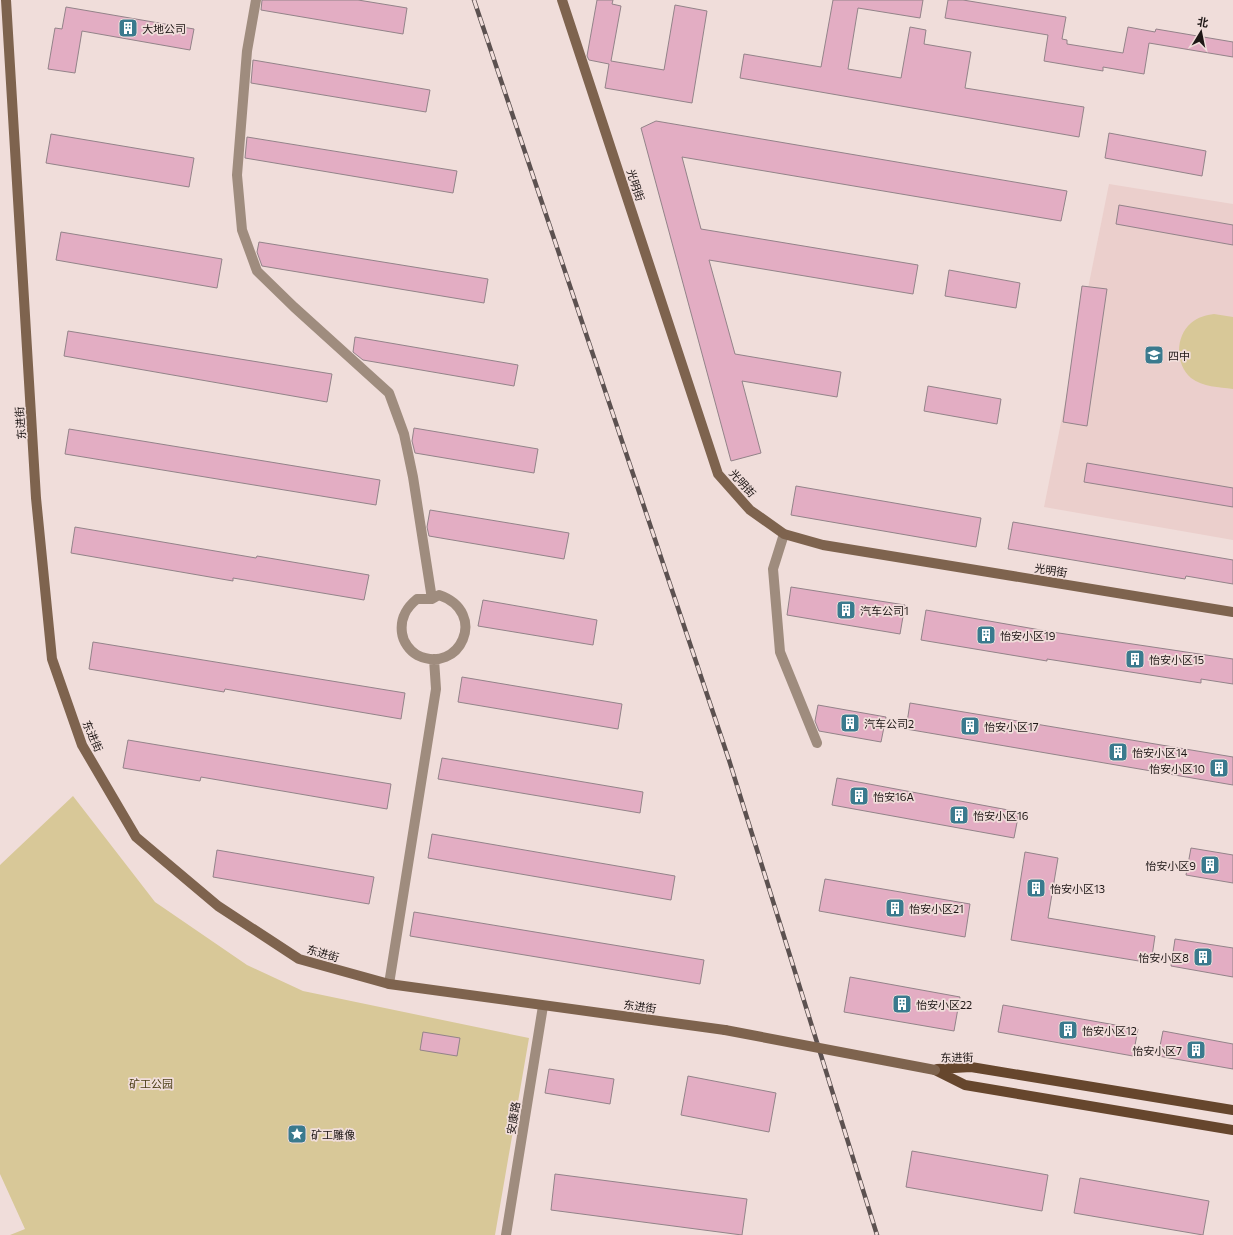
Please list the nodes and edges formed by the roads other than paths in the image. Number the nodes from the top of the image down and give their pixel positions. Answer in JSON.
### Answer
{"nodes":[{"id":1,"x":6,"y":0,"type":"edge"},
{"id":2,"x":256,"y":0,"type":"edge"},
{"id":3,"x":562,"y":0,"type":"edge"},
{"id":4,"x":784,"y":534,"type":"junction"},
{"id":5,"x":432,"y":600,"type":"junction"},
{"id":6,"x":1233,"y":612,"type":"edge"},
{"id":7,"x":434,"y":659,"type":"junction"},
{"id":8,"x":817,"y":743,"type":"dead end"},
{"id":9,"x":390,"y":984,"type":"junction"},
{"id":10,"x":543,"y":1006,"type":"junction"},
{"id":11,"x":935,"y":1070,"type":"junction"},
{"id":12,"x":1233,"y":1110,"type":"edge"},
{"id":13,"x":1233,"y":1130,"type":"edge"},
{"id":14,"x":507,"y":1234,"type":"edge"}],
"edges":[{"from":1,"to":9,"type":"main road","name":"东进街"},
{"from":2,"to":5,"type":"street"},
{"from":3,"to":4,"type":"main road","name":"光明街"},
{"from":4,"to":6,"type":"main road","name":"光明街"},
{"from":4,"to":8,"type":"street"},
{"from":5,"to":7,"type":"street"},
{"from":5,"to":7,"type":"street"},
{"from":7,"to":9,"type":"street"},
{"from":9,"to":10,"type":"main road","name":"东进街"},
{"from":10,"to":11,"type":"main road","name":"东进街","bridge":true},
{"from":10,"to":14,"type":"street","name":"安康路"},
{"from":11,"to":12,"type":"main road","name":"东进街"},
{"from":11,"to":13,"type":"main road","name":"东进街"}]}
